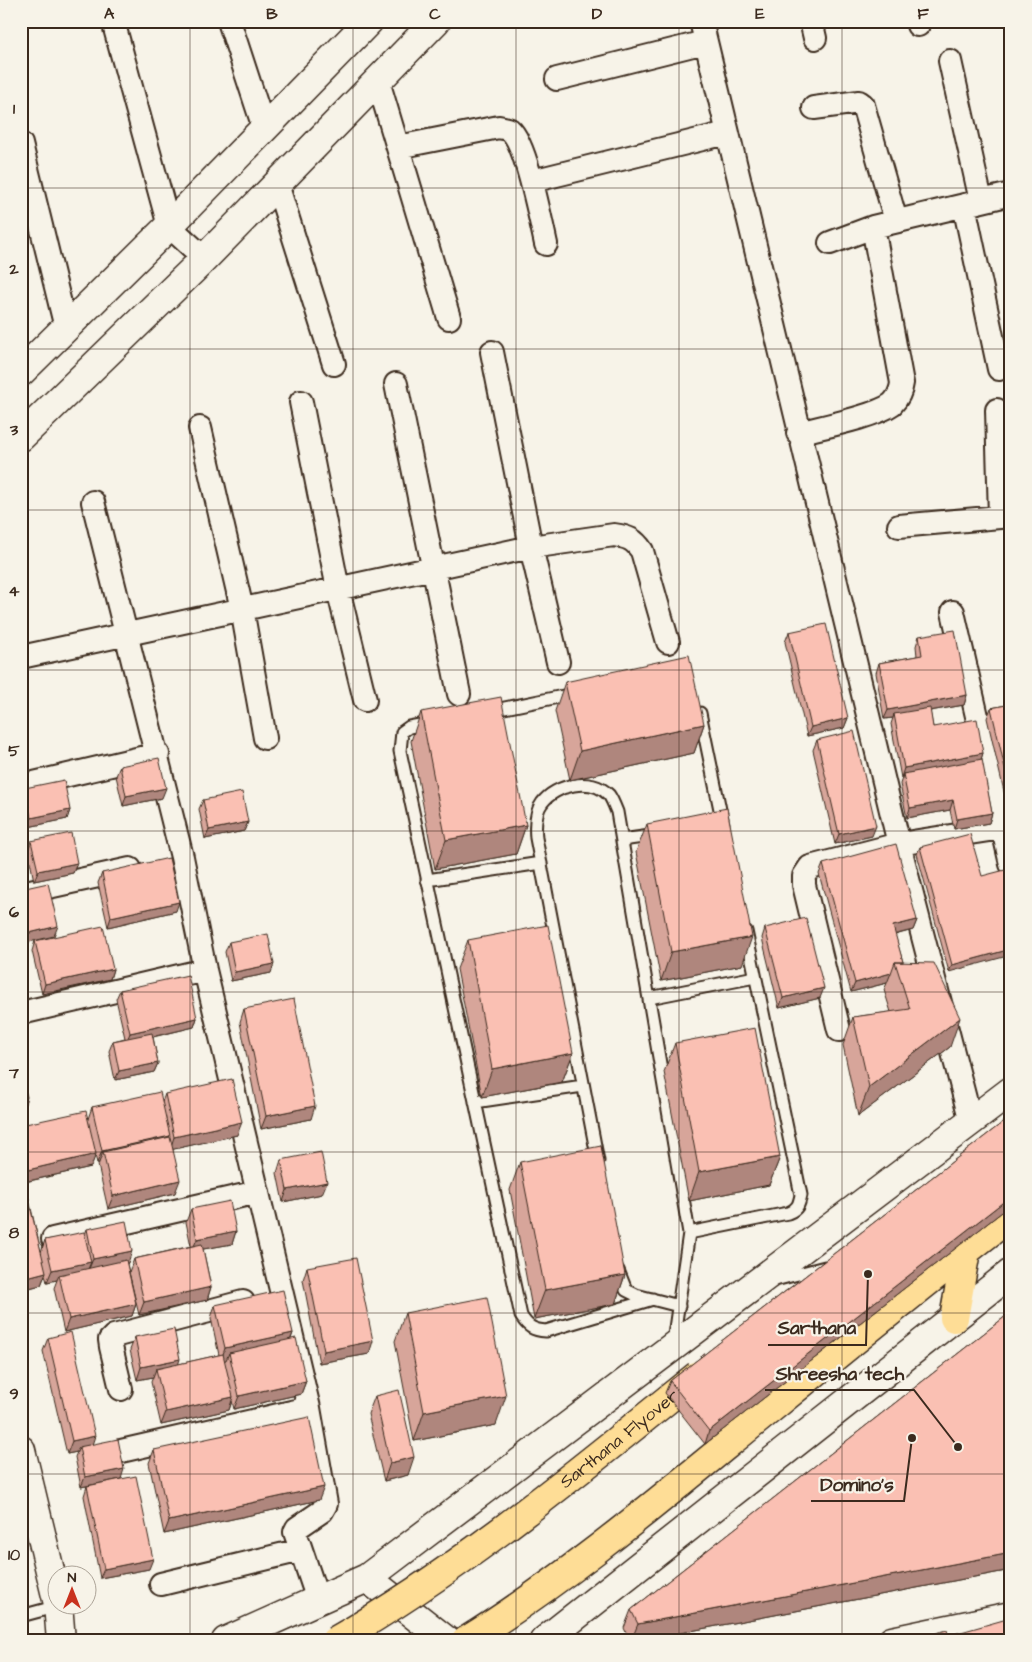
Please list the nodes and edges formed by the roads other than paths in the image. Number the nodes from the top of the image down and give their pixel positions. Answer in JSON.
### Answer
{"nodes":[{"id":1,"x":113,"y":21,"type":"edge"},
{"id":2,"x":229,"y":21,"type":"edge"},
{"id":3,"x":436,"y":21,"type":"edge"},
{"id":4,"x":356,"y":27,"type":"edge"},
{"id":5,"x":703,"y":32,"type":"edge"},
{"id":6,"x":950,"y":61,"type":"dead end"},
{"id":7,"x":557,"y":79,"type":"dead end"},
{"id":8,"x":378,"y":81,"type":"junction"},
{"id":9,"x":814,"y":108,"type":"dead end"},
{"id":10,"x":264,"y":128,"type":"junction"},
{"id":11,"x":726,"y":133,"type":"junction"},
{"id":12,"x":21,"y":144,"type":"edge"},
{"id":13,"x":398,"y":147,"type":"junction"},
{"id":14,"x":532,"y":181,"type":"junction"},
{"id":15,"x":277,"y":184,"type":"junction"},
{"id":16,"x":1011,"y":194,"type":"edge"},
{"id":17,"x":973,"y":203,"type":"junction"},
{"id":18,"x":896,"y":221,"type":"junction"},
{"id":19,"x":169,"y":226,"type":"junction"},
{"id":20,"x":873,"y":227,"type":"junction"},
{"id":21,"x":830,"y":243,"type":"dead end"},
{"id":22,"x":546,"y":244,"type":"dead end"},
{"id":23,"x":204,"y":258,"type":"junction"},
{"id":24,"x":449,"y":318,"type":"dead end"},
{"id":25,"x":66,"y":328,"type":"junction"},
{"id":26,"x":492,"y":352,"type":"dead end"},
{"id":27,"x":334,"y":364,"type":"dead end"},
{"id":28,"x":999,"y":369,"type":"dead end"},
{"id":29,"x":21,"y":372,"type":"edge"},
{"id":30,"x":396,"y":384,"type":"dead end"},
{"id":31,"x":301,"y":402,"type":"dead end"},
{"id":32,"x":997,"y":410,"type":"dead end"},
{"id":33,"x":200,"y":428,"type":"dead end"},
{"id":34,"x":798,"y":433,"type":"junction"},
{"id":35,"x":21,"y":437,"type":"edge"},
{"id":36,"x":93,"y":502,"type":"dead end"},
{"id":37,"x":1005,"y":516,"type":"edge"},
{"id":38,"x":899,"y":526,"type":"dead end"},
{"id":39,"x":531,"y":547,"type":"junction"},
{"id":40,"x":435,"y":568,"type":"junction"},
{"id":41,"x":338,"y":589,"type":"junction"},
{"id":42,"x":242,"y":609,"type":"junction"},
{"id":43,"x":953,"y":612,"type":"dead end"},
{"id":44,"x":125,"y":635,"type":"junction"},
{"id":45,"x":668,"y":642,"type":"dead end"},
{"id":46,"x":21,"y":657,"type":"edge"},
{"id":47,"x":558,"y":662,"type":"dead end"},
{"id":48,"x":583,"y":692,"type":"edge"},
{"id":49,"x":459,"y":694,"type":"dead end"},
{"id":50,"x":365,"y":700,"type":"dead end"},
{"id":51,"x":698,"y":702,"type":"edge"},
{"id":52,"x":476,"y":714,"type":"edge"},
{"id":53,"x":448,"y":720,"type":"edge"},
{"id":54,"x":265,"y":738,"type":"dead end"},
{"id":55,"x":158,"y":754,"type":"junction"},
{"id":56,"x":21,"y":786,"type":"edge"},
{"id":57,"x":721,"y":828,"type":"edge"},
{"id":58,"x":1002,"y":828,"type":"junction"},
{"id":59,"x":668,"y":833,"type":"edge"},
{"id":60,"x":622,"y":840,"type":"junction"},
{"id":61,"x":899,"y":844,"type":"junction"},
{"id":62,"x":166,"y":860,"type":"junction"},
{"id":63,"x":541,"y":863,"type":"junction"},
{"id":64,"x":1011,"y":864,"type":"edge"},
{"id":65,"x":427,"y":880,"type":"junction"},
{"id":66,"x":21,"y":893,"type":"edge"},
{"id":67,"x":743,"y":920,"type":"edge"},
{"id":68,"x":205,"y":970,"type":"junction"},
{"id":69,"x":755,"y":977,"type":"junction"},
{"id":70,"x":649,"y":998,"type":"junction"},
{"id":71,"x":21,"y":1013,"type":"edge"},
{"id":72,"x":840,"y":1030,"type":"dead end"},
{"id":73,"x":583,"y":1086,"type":"junction"},
{"id":74,"x":1011,"y":1091,"type":"edge"},
{"id":75,"x":475,"y":1102,"type":"junction"},
{"id":76,"x":971,"y":1122,"type":"junction"},
{"id":77,"x":600,"y":1173,"type":"edge"},
{"id":78,"x":258,"y":1192,"type":"junction"},
{"id":79,"x":1011,"y":1216,"type":"edge"},
{"id":80,"x":689,"y":1233,"type":"junction"},
{"id":81,"x":53,"y":1238,"type":"edge"},
{"id":82,"x":965,"y":1246,"type":"junction"},
{"id":83,"x":844,"y":1260,"type":"joint"},
{"id":84,"x":617,"y":1261,"type":"edge"},
{"id":85,"x":1011,"y":1273,"type":"edge"},
{"id":86,"x":754,"y":1285,"type":"junction"},
{"id":87,"x":282,"y":1292,"type":"junction"},
{"id":88,"x":794,"y":1299,"type":"edge"},
{"id":89,"x":653,"y":1300,"type":"junction"},
{"id":90,"x":679,"y":1306,"type":"junction"},
{"id":91,"x":954,"y":1318,"type":"junction"},
{"id":92,"x":673,"y":1346,"type":"junction"},
{"id":93,"x":717,"y":1360,"type":"edge"},
{"id":94,"x":121,"y":1389,"type":"dead end"},
{"id":95,"x":309,"y":1408,"type":"junction"},
{"id":96,"x":21,"y":1450,"type":"edge"},
{"id":97,"x":121,"y":1451,"type":"edge"},
{"id":98,"x":301,"y":1550,"type":"junction"},
{"id":99,"x":48,"y":1564,"type":"edge"},
{"id":100,"x":367,"y":1578,"type":"junction"},
{"id":101,"x":161,"y":1584,"type":"dead end"},
{"id":102,"x":318,"y":1600,"type":"junction"},
{"id":103,"x":48,"y":1608,"type":"edge"},
{"id":104,"x":58,"y":1614,"type":"edge"},
{"id":105,"x":21,"y":1616,"type":"edge"},
{"id":106,"x":1011,"y":1616,"type":"edge"},
{"id":107,"x":60,"y":1641,"type":"edge"},
{"id":108,"x":226,"y":1641,"type":"edge"},
{"id":109,"x":335,"y":1641,"type":"edge"},
{"id":110,"x":448,"y":1641,"type":"edge"},
{"id":111,"x":466,"y":1641,"type":"edge"},
{"id":112,"x":544,"y":1641,"type":"edge"},
{"id":113,"x":892,"y":1641,"type":"edge"}],
"edges":[{"from":1,"to":19,"type":"street"},
{"from":2,"to":10,"type":"street"},
{"from":3,"to":8,"type":"street"},
{"from":4,"to":10,"type":"street"},
{"from":5,"to":7,"type":"street"},
{"from":5,"to":11,"type":"street"},
{"from":6,"to":17,"type":"street"},
{"from":8,"to":13,"type":"street"},
{"from":8,"to":15,"type":"street"},
{"from":9,"to":18,"type":"street"},
{"from":10,"to":19,"type":"street"},
{"from":11,"to":14,"type":"street"},
{"from":11,"to":34,"type":"street"},
{"from":12,"to":25,"type":"street"},
{"from":13,"to":14,"type":"street"},
{"from":13,"to":24,"type":"street"},
{"from":14,"to":22,"type":"street"},
{"from":15,"to":23,"type":"street"},
{"from":15,"to":27,"type":"street"},
{"from":16,"to":17,"type":"street"},
{"from":17,"to":18,"type":"street"},
{"from":17,"to":28,"type":"street"},
{"from":18,"to":20,"type":"street"},
{"from":19,"to":23,"type":"street"},
{"from":19,"to":25,"type":"street"},
{"from":20,"to":21,"type":"street"},
{"from":20,"to":34,"type":"street"},
{"from":23,"to":35,"type":"street"},
{"from":25,"to":29,"type":"street"},
{"from":26,"to":39,"type":"street"},
{"from":30,"to":40,"type":"street"},
{"from":31,"to":41,"type":"street"},
{"from":32,"to":37,"type":"street"},
{"from":33,"to":42,"type":"street"},
{"from":34,"to":61,"type":"street"},
{"from":36,"to":44,"type":"street"},
{"from":37,"to":38,"type":"street"},
{"from":39,"to":40,"type":"street"},
{"from":39,"to":45,"type":"street"},
{"from":39,"to":47,"type":"street"},
{"from":40,"to":41,"type":"street"},
{"from":40,"to":49,"type":"street"},
{"from":41,"to":42,"type":"street"},
{"from":41,"to":50,"type":"street"},
{"from":42,"to":44,"type":"street"},
{"from":42,"to":54,"type":"street"},
{"from":43,"to":58,"type":"street"},
{"from":44,"to":46,"type":"street"},
{"from":44,"to":55,"type":"street"},
{"from":48,"to":52,"type":"lane"},
{"from":51,"to":57,"type":"lane"},
{"from":53,"to":65,"type":"lane"},
{"from":55,"to":56,"type":"street"},
{"from":55,"to":62,"type":"street"},
{"from":58,"to":61,"type":"street"},
{"from":58,"to":64,"type":"street"},
{"from":59,"to":60,"type":"lane"},
{"from":60,"to":63,"type":"lane"},
{"from":60,"to":70,"type":"lane"},
{"from":61,"to":72,"type":"street"},
{"from":61,"to":76,"type":"street"},
{"from":62,"to":66,"type":"street"},
{"from":62,"to":68,"type":"street"},
{"from":63,"to":65,"type":"lane"},
{"from":63,"to":73,"type":"lane"},
{"from":65,"to":75,"type":"lane"},
{"from":67,"to":69,"type":"lane"},
{"from":68,"to":71,"type":"street"},
{"from":68,"to":78,"type":"street"},
{"from":69,"to":70,"type":"lane"},
{"from":69,"to":80,"type":"lane"},
{"from":70,"to":80,"type":"lane"},
{"from":73,"to":75,"type":"lane"},
{"from":73,"to":77,"type":"lane"},
{"from":74,"to":76,"type":"street"},
{"from":75,"to":89,"type":"lane"},
{"from":76,"to":86,"type":"street"},
{"from":78,"to":81,"type":"street"},
{"from":78,"to":87,"type":"street"},
{"from":79,"to":82,"type":"main road"},
{"from":80,"to":90,"type":"lane"},
{"from":82,"to":91,"type":"main road"},
{"from":82,"to":111,"type":"main road"},
{"from":83,"to":86,"type":"lane"},
{"from":83,"to":88,"type":"main road"},
{"from":84,"to":89,"type":"lane"},
{"from":85,"to":91,"type":"street"},
{"from":86,"to":92,"type":"street"},
{"from":87,"to":94,"type":"street"},
{"from":87,"to":95,"type":"street"},
{"from":89,"to":90,"type":"lane"},
{"from":90,"to":92,"type":"lane"},
{"from":91,"to":112,"type":"street"},
{"from":92,"to":100,"type":"street"},
{"from":93,"to":109,"type":"main road","name":"Sarthana Flyover","bridge":true},
{"from":95,"to":97,"type":"street"},
{"from":95,"to":98,"type":"street"},
{"from":96,"to":99,"type":"street"},
{"from":98,"to":101,"type":"street"},
{"from":98,"to":102,"type":"street"},
{"from":100,"to":102,"type":"street"},
{"from":100,"to":110,"type":"street"},
{"from":102,"to":108,"type":"street"},
{"from":103,"to":105,"type":"lane"},
{"from":104,"to":107,"type":"street"},
{"from":106,"to":113,"type":"street"}]}
